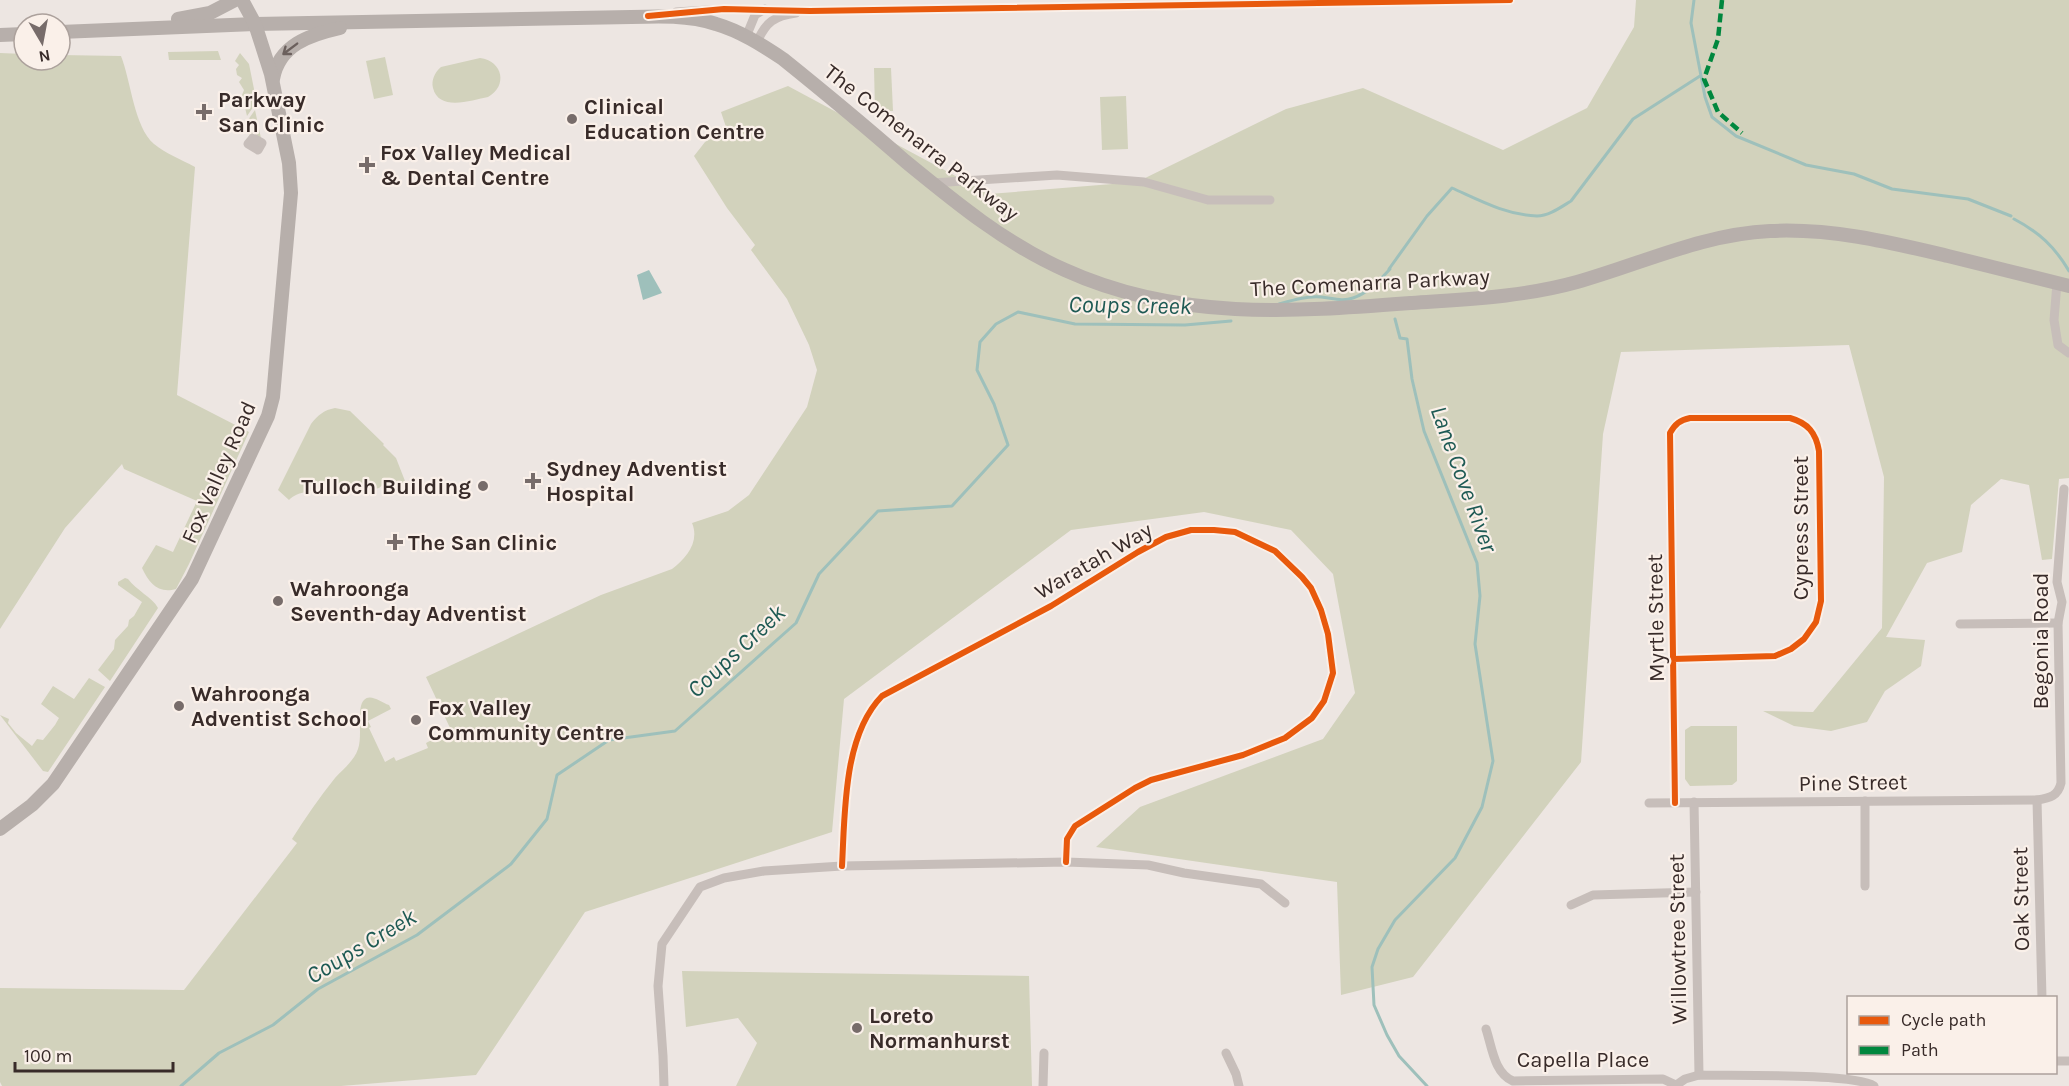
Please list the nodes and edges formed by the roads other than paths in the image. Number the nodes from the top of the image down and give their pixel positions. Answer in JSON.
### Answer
{"nodes":[{"id":1,"x":235,"y":0,"type":"edge"},
{"id":2,"x":242,"y":0,"type":"edge"},
{"id":3,"x":1510,"y":0,"type":"edge"},
{"id":4,"x":767,"y":8,"type":"junction"},
{"id":5,"x":810,"y":11,"type":"junction"},
{"id":6,"x":648,"y":16,"type":"junction"},
{"id":7,"x":365,"y":23,"type":"junction"},
{"id":8,"x":255,"y":24,"type":"junction"},
{"id":9,"x":136,"y":28,"type":"junction"},
{"id":10,"x":72,"y":31,"type":"edge"},
{"id":11,"x":751,"y":39,"type":"junction"},
{"id":12,"x":272,"y":81,"type":"junction"},
{"id":13,"x":932,"y":183,"type":"junction"},
{"id":14,"x":1270,"y":200,"type":"dead end"},
{"id":15,"x":2063,"y":284,"type":"edge"},
{"id":16,"x":2069,"y":353,"type":"edge"},
{"id":17,"x":1670,"y":433,"type":"joint"},
{"id":18,"x":2064,"y":489,"type":"dead end"},
{"id":19,"x":2058,"y":623,"type":"junction"},
{"id":20,"x":1960,"y":624,"type":"dead end"},
{"id":21,"x":1673,"y":659,"type":"junction"},
{"id":22,"x":2057,"y":793,"type":"joint"},
{"id":23,"x":2037,"y":800,"type":"junction"},
{"id":24,"x":1865,"y":801,"type":"junction"},
{"id":25,"x":1694,"y":802,"type":"junction"},
{"id":26,"x":1649,"y":803,"type":"dead end"},
{"id":27,"x":1675,"y":803,"type":"junction"},
{"id":28,"x":0,"y":829,"type":"edge"},
{"id":29,"x":1066,"y":862,"type":"junction"},
{"id":30,"x":842,"y":866,"type":"junction"},
{"id":31,"x":1865,"y":886,"type":"dead end"},
{"id":32,"x":1696,"y":892,"type":"junction"},
{"id":33,"x":1285,"y":903,"type":"dead end"},
{"id":34,"x":1571,"y":905,"type":"dead end"},
{"id":35,"x":2042,"y":996,"type":"edge"},
{"id":36,"x":1486,"y":1029,"type":"dead end"},
{"id":37,"x":1044,"y":1053,"type":"dead end"},
{"id":38,"x":1226,"y":1053,"type":"dead end"},
{"id":39,"x":1699,"y":1075,"type":"junction"},
{"id":40,"x":664,"y":1086,"type":"edge"},
{"id":41,"x":1043,"y":1086,"type":"edge"},
{"id":42,"x":1239,"y":1086,"type":"edge"},
{"id":43,"x":1675,"y":1086,"type":"edge"},
{"id":44,"x":1874,"y":1086,"type":"edge"}],
"edges":[{"from":1,"to":9,"type":"main road"},
{"from":2,"to":8,"type":"main road","name":"Fox Valley Road"},
{"from":3,"to":5,"type":"street"},
{"from":4,"to":5,"type":"street"},
{"from":4,"to":6,"type":"street"},
{"from":4,"to":11,"type":"street"},
{"from":5,"to":11,"type":"street"},
{"from":6,"to":7,"type":"main road","name":"The Comenarra Parkway"},
{"from":6,"to":11,"type":"main road","name":"The Comenarra Parkway"},
{"from":7,"to":8,"type":"main road","name":"The Comenarra Parkway"},
{"from":7,"to":12,"type":"main road","one_way":true},
{"from":8,"to":9,"type":"main road","name":"The Comenarra Parkway"},
{"from":8,"to":12,"type":"main road","name":"Fox Valley Road"},
{"from":9,"to":10,"type":"main road","name":"The Comenarra Parkway"},
{"from":11,"to":13,"type":"main road","name":"The Comenarra Parkway"},
{"from":12,"to":28,"type":"main road","name":"Fox Valley Road"},
{"from":13,"to":14,"type":"street"},
{"from":13,"to":15,"type":"main road","name":"The Comenarra Parkway"},
{"from":15,"to":16,"type":"street"},
{"from":17,"to":21,"type":"street","name":"Myrtle Street"},
{"from":17,"to":21,"type":"street","name":"Cypress Street"},
{"from":18,"to":19,"type":"street","name":"Begonia Road"},
{"from":19,"to":20,"type":"street"},
{"from":19,"to":22,"type":"street","name":"Begonia Road"},
{"from":21,"to":27,"type":"street","name":"Myrtle Street"},
{"from":22,"to":23,"type":"street","name":"Pine Street"},
{"from":23,"to":24,"type":"street","name":"Pine Street"},
{"from":23,"to":35,"type":"street","name":"Oak Street"},
{"from":24,"to":25,"type":"street","name":"Pine Street"},
{"from":24,"to":31,"type":"street"},
{"from":25,"to":27,"type":"street","name":"Pine Street"},
{"from":25,"to":32,"type":"street","name":"Willowtree Street"},
{"from":26,"to":27,"type":"street","name":"Pine Street"},
{"from":29,"to":30,"type":"street"},
{"from":29,"to":30,"type":"street","name":"Waratah Way"},
{"from":29,"to":33,"type":"street"},
{"from":30,"to":40,"type":"street"},
{"from":32,"to":34,"type":"street"},
{"from":32,"to":39,"type":"street","name":"Willowtree Street"},
{"from":36,"to":43,"type":"street","name":"Capella Place"},
{"from":37,"to":41,"type":"street"},
{"from":38,"to":42,"type":"street"},
{"from":39,"to":43,"type":"street"},
{"from":39,"to":44,"type":"street"}]}
